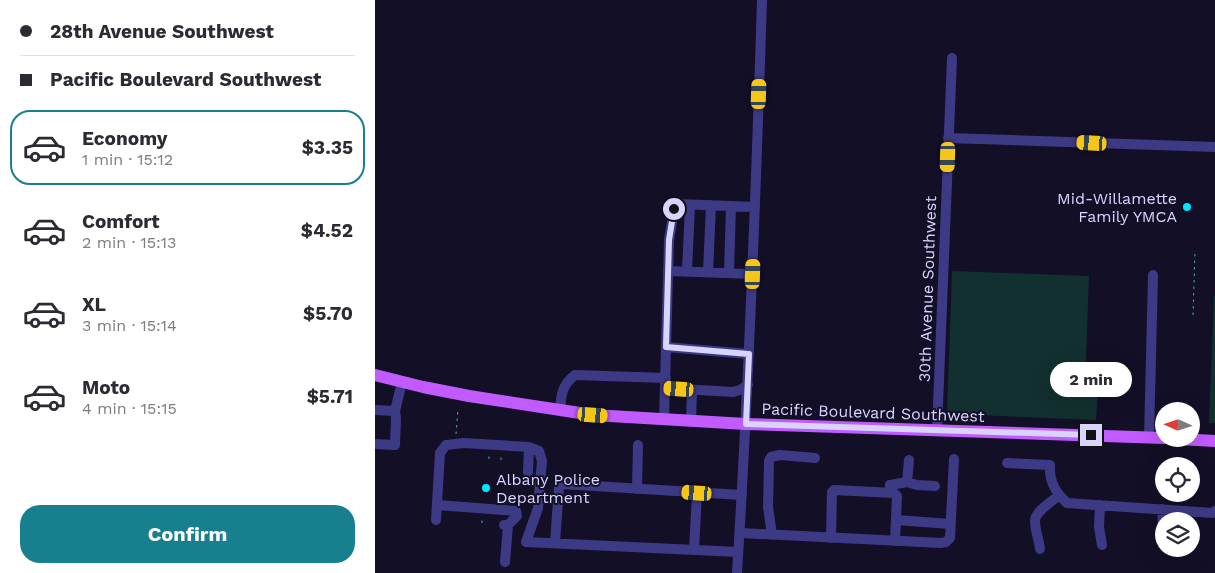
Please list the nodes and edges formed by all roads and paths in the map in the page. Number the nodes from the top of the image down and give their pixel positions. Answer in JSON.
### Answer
{"nodes":[{"id":1,"x":762,"y":0,"type":"edge"},
{"id":2,"x":951,"y":58,"type":"dead end"},
{"id":3,"x":948,"y":138,"type":"junction"},
{"id":4,"x":1215,"y":147,"type":"edge"},
{"id":5,"x":690,"y":205,"type":"junction"},
{"id":6,"x":711,"y":205,"type":"junction"},
{"id":7,"x":731,"y":206,"type":"junction"},
{"id":8,"x":755,"y":207,"type":"junction"},
{"id":9,"x":1195,"y":252,"type":"dead end"},
{"id":10,"x":668,"y":270,"type":"junction"},
{"id":11,"x":687,"y":271,"type":"junction"},
{"id":12,"x":708,"y":272,"type":"junction"},
{"id":13,"x":729,"y":273,"type":"junction"},
{"id":14,"x":753,"y":274,"type":"junction"},
{"id":15,"x":1153,"y":275,"type":"dead end"},
{"id":16,"x":1193,"y":315,"type":"dead end"},
{"id":17,"x":666,"y":347,"type":"junction"},
{"id":18,"x":749,"y":354,"type":"junction"},
{"id":19,"x":375,"y":375,"type":"edge"},
{"id":20,"x":403,"y":382,"type":"junction"},
{"id":21,"x":665,"y":383,"type":"junction"},
{"id":22,"x":748,"y":385,"type":"junction"},
{"id":23,"x":692,"y":390,"type":"junction"},
{"id":24,"x":458,"y":409,"type":"dead end"},
{"id":25,"x":375,"y":410,"type":"edge"},
{"id":26,"x":561,"y":410,"type":"junction"},
{"id":27,"x":395,"y":411,"type":"junction"},
{"id":28,"x":664,"y":420,"type":"junction"},
{"id":29,"x":691,"y":421,"type":"junction"},
{"id":30,"x":746,"y":424,"type":"junction"},
{"id":31,"x":937,"y":430,"type":"junction"},
{"id":32,"x":1149,"y":437,"type":"junction"},
{"id":33,"x":1155,"y":437,"type":"edge"},
{"id":34,"x":1200,"y":440,"type":"edge"},
{"id":35,"x":460,"y":441,"type":"junction"},
{"id":36,"x":1215,"y":441,"type":"edge"},
{"id":37,"x":375,"y":444,"type":"edge"},
{"id":38,"x":638,"y":445,"type":"dead end"},
{"id":39,"x":529,"y":447,"type":"junction"},
{"id":40,"x":815,"y":458,"type":"dead end"},
{"id":41,"x":954,"y":459,"type":"dead end"},
{"id":42,"x":909,"y":460,"type":"dead end"},
{"id":43,"x":1007,"y":463,"type":"dead end"},
{"id":44,"x":528,"y":472,"type":"dead end"},
{"id":45,"x":907,"y":482,"type":"junction"},
{"id":46,"x":935,"y":486,"type":"dead end"},
{"id":47,"x":637,"y":489,"type":"junction"},
{"id":48,"x":697,"y":493,"type":"junction"},
{"id":49,"x":890,"y":493,"type":"junction"},
{"id":50,"x":742,"y":494,"type":"junction"},
{"id":51,"x":1059,"y":495,"type":"junction"},
{"id":52,"x":437,"y":505,"type":"junction"},
{"id":53,"x":1100,"y":505,"type":"junction"},
{"id":54,"x":1162,"y":510,"type":"joint"},
{"id":55,"x":1215,"y":511,"type":"edge"},
{"id":56,"x":436,"y":520,"type":"dead end"},
{"id":57,"x":896,"y":520,"type":"junction"},
{"id":58,"x":951,"y":524,"type":"junction"},
{"id":59,"x":740,"y":533,"type":"junction"},
{"id":60,"x":772,"y":535,"type":"junction"},
{"id":61,"x":831,"y":538,"type":"junction"},
{"id":62,"x":895,"y":541,"type":"junction"},
{"id":63,"x":555,"y":543,"type":"junction"},
{"id":64,"x":1102,"y":545,"type":"dead end"},
{"id":65,"x":1040,"y":549,"type":"dead end"},
{"id":66,"x":694,"y":550,"type":"junction"},
{"id":67,"x":738,"y":552,"type":"junction"},
{"id":68,"x":505,"y":562,"type":"dead end"},
{"id":69,"x":737,"y":573,"type":"edge"}],
"edges":[{"from":1,"to":8,"type":"street"},
{"from":2,"to":3,"type":"street","name":"30th Avenue Southwest"},
{"from":3,"to":4,"type":"street"},
{"from":3,"to":31,"type":"street","name":"30th Avenue Southwest"},
{"from":5,"to":6,"type":"street"},
{"from":5,"to":10,"type":"street"},
{"from":5,"to":11,"type":"street"},
{"from":6,"to":7,"type":"street"},
{"from":6,"to":12,"type":"street"},
{"from":7,"to":8,"type":"street"},
{"from":7,"to":13,"type":"street"},
{"from":8,"to":14,"type":"street"},
{"from":9,"to":16,"type":"path"},
{"from":10,"to":11,"type":"street"},
{"from":10,"to":17,"type":"street"},
{"from":11,"to":12,"type":"street"},
{"from":12,"to":13,"type":"street"},
{"from":13,"to":14,"type":"street"},
{"from":14,"to":18,"type":"street"},
{"from":15,"to":32,"type":"street"},
{"from":17,"to":18,"type":"street"},
{"from":17,"to":21,"type":"street"},
{"from":18,"to":22,"type":"street"},
{"from":19,"to":20,"type":"main road","name":"Pacific Boulevard Southwest"},
{"from":20,"to":26,"type":"main road","name":"Pacific Boulevard Southwest"},
{"from":20,"to":27,"type":"street"},
{"from":21,"to":23,"type":"street"},
{"from":21,"to":26,"type":"street"},
{"from":21,"to":28,"type":"street"},
{"from":22,"to":23,"type":"street"},
{"from":22,"to":30,"type":"street"},
{"from":23,"to":29,"type":"street"},
{"from":24,"to":35,"type":"path"},
{"from":25,"to":27,"type":"street"},
{"from":26,"to":28,"type":"main road","name":"Pacific Boulevard Southwest"},
{"from":27,"to":37,"type":"street"},
{"from":28,"to":29,"type":"main road","name":"Pacific Boulevard Southwest"},
{"from":29,"to":30,"type":"main road","name":"Pacific Boulevard Southwest"},
{"from":30,"to":31,"type":"main road","name":"Pacific Boulevard Southwest"},
{"from":30,"to":50,"type":"street"},
{"from":31,"to":32,"type":"main road","name":"Pacific Boulevard Southwest"},
{"from":32,"to":33,"type":"main road","name":"Pacific Boulevard Southwest"},
{"from":34,"to":36,"type":"main road"},
{"from":35,"to":39,"type":"street"},
{"from":35,"to":52,"type":"street"},
{"from":38,"to":47,"type":"street"},
{"from":39,"to":44,"type":"street"},
{"from":39,"to":63,"type":"street"},
{"from":40,"to":60,"type":"street"},
{"from":41,"to":58,"type":"street"},
{"from":42,"to":45,"type":"street"},
{"from":43,"to":51,"type":"street"},
{"from":45,"to":46,"type":"street"},
{"from":45,"to":49,"type":"street"},
{"from":47,"to":48,"type":"street"},
{"from":47,"to":63,"type":"street"},
{"from":48,"to":50,"type":"street"},
{"from":48,"to":66,"type":"street"},
{"from":49,"to":57,"type":"street"},
{"from":49,"to":61,"type":"street"},
{"from":50,"to":59,"type":"street"},
{"from":51,"to":53,"type":"street"},
{"from":51,"to":65,"type":"street"},
{"from":52,"to":56,"type":"street"},
{"from":52,"to":68,"type":"street"},
{"from":53,"to":54,"type":"street"},
{"from":53,"to":64,"type":"street"},
{"from":54,"to":55,"type":"street"},
{"from":57,"to":58,"type":"street"},
{"from":57,"to":62,"type":"street"},
{"from":58,"to":62,"type":"street"},
{"from":59,"to":60,"type":"street"},
{"from":59,"to":67,"type":"street"},
{"from":60,"to":61,"type":"street"},
{"from":61,"to":62,"type":"street"},
{"from":63,"to":66,"type":"street"},
{"from":66,"to":67,"type":"street"},
{"from":67,"to":69,"type":"street"}]}
